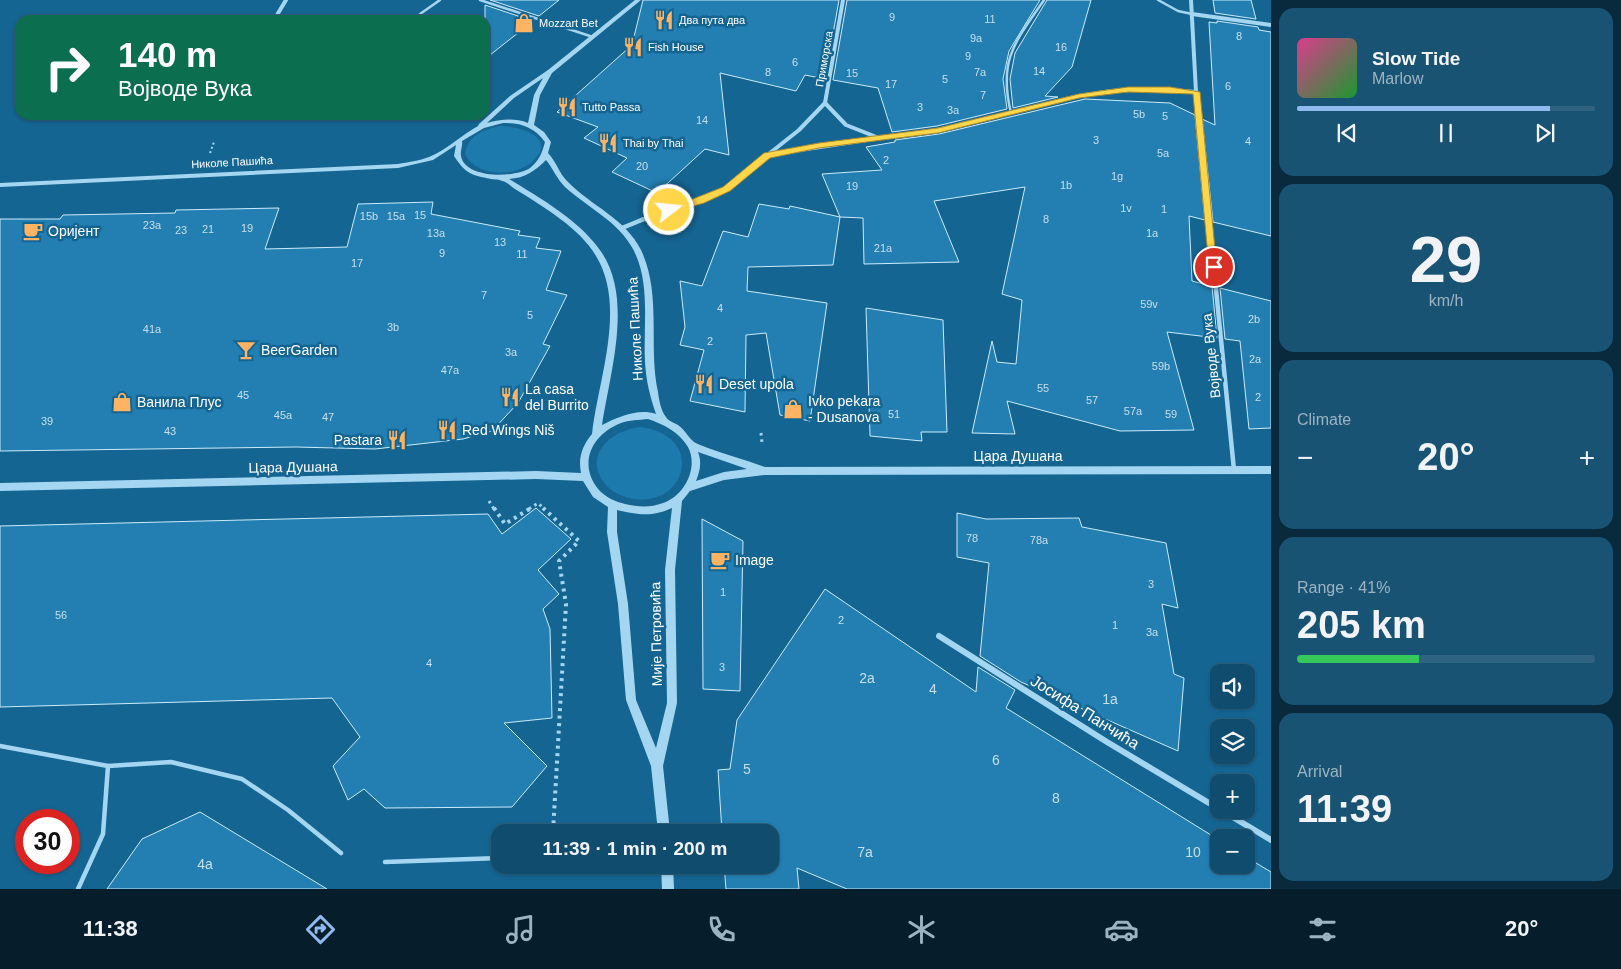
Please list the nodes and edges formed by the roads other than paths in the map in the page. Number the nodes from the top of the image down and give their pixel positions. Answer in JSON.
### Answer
{"nodes":[{"id":1,"x":286,"y":0,"type":"edge"},
{"id":2,"x":440,"y":0,"type":"edge"},
{"id":3,"x":480,"y":0,"type":"edge"},
{"id":4,"x":638,"y":0,"type":"edge"},
{"id":5,"x":843,"y":0,"type":"edge"},
{"id":6,"x":1044,"y":0,"type":"edge"},
{"id":7,"x":1158,"y":0,"type":"edge"},
{"id":8,"x":1191,"y":0,"type":"edge"},
{"id":9,"x":420,"y":14,"type":"dead end"},
{"id":10,"x":1192,"y":14,"type":"junction"},
{"id":11,"x":277,"y":15,"type":"edge"},
{"id":12,"x":1271,"y":25,"type":"edge"},
{"id":13,"x":593,"y":37,"type":"junction"},
{"id":14,"x":550,"y":71,"type":"junction"},
{"id":15,"x":1196,"y":92,"type":"junction"},
{"id":16,"x":825,"y":103,"type":"junction"},
{"id":17,"x":1010,"y":113,"type":"junction"},
{"id":18,"x":490,"y":117,"type":"edge"},
{"id":19,"x":487,"y":120,"type":"edge"},
{"id":20,"x":531,"y":126,"type":"junction"},
{"id":21,"x":479,"y":127,"type":"junction"},
{"id":22,"x":879,"y":138,"type":"junction"},
{"id":23,"x":460,"y":142,"type":"junction"},
{"id":24,"x":546,"y":155,"type":"junction"},
{"id":25,"x":767,"y":155,"type":"junction"},
{"id":26,"x":503,"y":178,"type":"junction"},
{"id":27,"x":0,"y":185,"type":"edge"},
{"id":28,"x":622,"y":228,"type":"junction"},
{"id":29,"x":662,"y":419,"type":"junction"},
{"id":30,"x":596,"y":434,"type":"junction"},
{"id":31,"x":692,"y":445,"type":"junction"},
{"id":32,"x":765,"y":470,"type":"junction"},
{"id":33,"x":1234,"y":470,"type":"junction"},
{"id":34,"x":1271,"y":470,"type":"edge"},
{"id":35,"x":586,"y":477,"type":"junction"},
{"id":36,"x":0,"y":487,"type":"edge"},
{"id":37,"x":688,"y":488,"type":"junction"},
{"id":38,"x":678,"y":500,"type":"junction"},
{"id":39,"x":613,"y":507,"type":"junction"},
{"id":40,"x":939,"y":636,"type":"dead end"},
{"id":41,"x":0,"y":746,"type":"edge"},
{"id":42,"x":108,"y":766,"type":"junction"},
{"id":43,"x":657,"y":766,"type":"junction"},
{"id":44,"x":1210,"y":803,"type":"edge"},
{"id":45,"x":1236,"y":819,"type":"edge"},
{"id":46,"x":663,"y":824,"type":"edge"},
{"id":47,"x":1271,"y":840,"type":"edge"},
{"id":48,"x":340,"y":853,"type":"dead end"},
{"id":49,"x":491,"y":858,"type":"edge"},
{"id":50,"x":385,"y":862,"type":"dead end"},
{"id":51,"x":667,"y":874,"type":"edge"},
{"id":52,"x":78,"y":889,"type":"edge"},
{"id":53,"x":668,"y":889,"type":"edge"}],
"edges":[{"from":1,"to":11,"type":"street"},
{"from":2,"to":9,"type":"lane"},
{"from":3,"to":13,"type":"lane"},
{"from":4,"to":13,"type":"street"},
{"from":5,"to":16,"type":"street","name":"Приморска"},
{"from":6,"to":17,"type":"lane"},
{"from":7,"to":10,"type":"lane"},
{"from":8,"to":10,"type":"street","name":"Војводе Вука"},
{"from":10,"to":12,"type":"street"},
{"from":10,"to":15,"type":"street","name":"Војводе Вука"},
{"from":13,"to":14,"type":"street"},
{"from":14,"to":18,"type":"street"},
{"from":14,"to":20,"type":"street"},
{"from":15,"to":17,"type":"street"},
{"from":15,"to":33,"type":"street","name":"Војводе Вука"},
{"from":16,"to":22,"type":"street"},
{"from":16,"to":25,"type":"street","name":"Приморска"},
{"from":17,"to":22,"type":"street"},
{"from":19,"to":21,"type":"street"},
{"from":20,"to":21,"type":"street","name":"Николе Пашића"},
{"from":20,"to":24,"type":"street","name":"Николе Пашића"},
{"from":21,"to":23,"type":"street","name":"Николе Пашића"},
{"from":22,"to":25,"type":"street"},
{"from":23,"to":26,"type":"street","name":"Николе Пашића"},
{"from":23,"to":27,"type":"street","name":"Николе Пашића"},
{"from":24,"to":26,"type":"street","name":"Николе Пашића"},
{"from":24,"to":28,"type":"street","name":"Николе Пашића"},
{"from":25,"to":28,"type":"street","name":"Приморска"},
{"from":26,"to":30,"type":"street","name":"Николе Пашића"},
{"from":28,"to":29,"type":"street","name":"Николе Пашића"},
{"from":29,"to":30,"type":"street"},
{"from":29,"to":31,"type":"street"},
{"from":30,"to":35,"type":"street"},
{"from":31,"to":32,"type":"street","name":"Цара Душана"},
{"from":31,"to":37,"type":"street"},
{"from":32,"to":33,"type":"street","name":"Цара Душана"},
{"from":32,"to":37,"type":"street","name":"Цара Душана"},
{"from":33,"to":34,"type":"street","name":"Цара Душана"},
{"from":35,"to":36,"type":"street","name":"Цара Душана"},
{"from":35,"to":39,"type":"street"},
{"from":37,"to":38,"type":"street"},
{"from":38,"to":39,"type":"street"},
{"from":38,"to":43,"type":"street","name":"Мије Петровића"},
{"from":39,"to":43,"type":"street","name":"Мије Петровића"},
{"from":40,"to":44,"type":"street","name":"Јосифа Панчића"},
{"from":41,"to":42,"type":"lane"},
{"from":42,"to":48,"type":"lane"},
{"from":42,"to":52,"type":"lane"},
{"from":43,"to":46,"type":"street","name":"Мије Петровића"},
{"from":45,"to":47,"type":"street","name":"Јосифа Панчића"},
{"from":49,"to":50,"type":"lane"},
{"from":51,"to":53,"type":"street"}]}
